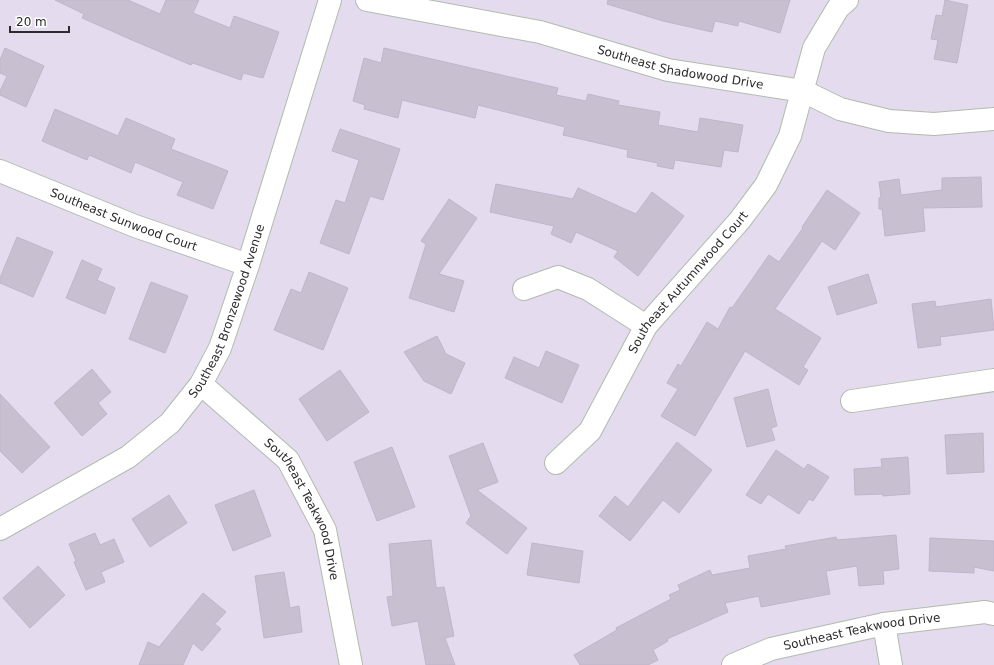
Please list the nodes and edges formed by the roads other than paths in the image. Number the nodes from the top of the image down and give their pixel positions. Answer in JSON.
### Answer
{"nodes":[{"id":1,"x":330,"y":0,"type":"edge"},
{"id":2,"x":367,"y":0,"type":"edge"},
{"id":3,"x":847,"y":0,"type":"edge"},
{"id":4,"x":803,"y":91,"type":"junction"},
{"id":5,"x":994,"y":119,"type":"edge"},
{"id":6,"x":0,"y":170,"type":"edge"},
{"id":7,"x":248,"y":265,"type":"junction"},
{"id":8,"x":524,"y":288,"type":"dead end"},
{"id":9,"x":646,"y":326,"type":"junction"},
{"id":10,"x":994,"y":380,"type":"edge"},
{"id":11,"x":201,"y":384,"type":"junction"},
{"id":12,"x":852,"y":401,"type":"dead end"},
{"id":13,"x":556,"y":463,"type":"dead end"},
{"id":14,"x":1,"y":527,"type":"edge"},
{"id":15,"x":994,"y":614,"type":"edge"},
{"id":16,"x":884,"y":624,"type":"junction"},
{"id":17,"x":351,"y":665,"type":"edge"},
{"id":18,"x":733,"y":665,"type":"edge"},
{"id":19,"x":891,"y":665,"type":"edge"}],
"edges":[{"from":1,"to":7,"type":"street","name":"Southeast Bronzewood Avenue"},
{"from":2,"to":4,"type":"street","name":"Southeast Shadowood Drive"},
{"from":3,"to":4,"type":"street","name":"Southeast Autumnwood Court"},
{"from":4,"to":5,"type":"street","name":"Southeast Shadowood Drive"},
{"from":4,"to":9,"type":"street","name":"Southeast Autumnwood Court"},
{"from":6,"to":7,"type":"street","name":"Southeast Sunwood Court"},
{"from":7,"to":11,"type":"street","name":"Southeast Bronzewood Avenue"},
{"from":8,"to":9,"type":"street"},
{"from":9,"to":13,"type":"street","name":"Southeast Autumnwood Court"},
{"from":10,"to":12,"type":"street"},
{"from":11,"to":14,"type":"street","name":"Southeast Bronzewood Avenue"},
{"from":11,"to":17,"type":"street","name":"Southeast Teakwood Drive"},
{"from":15,"to":16,"type":"street","name":"Southeast Teakwood Drive"},
{"from":16,"to":18,"type":"street","name":"Southeast Teakwood Drive"},
{"from":16,"to":19,"type":"street"}]}
